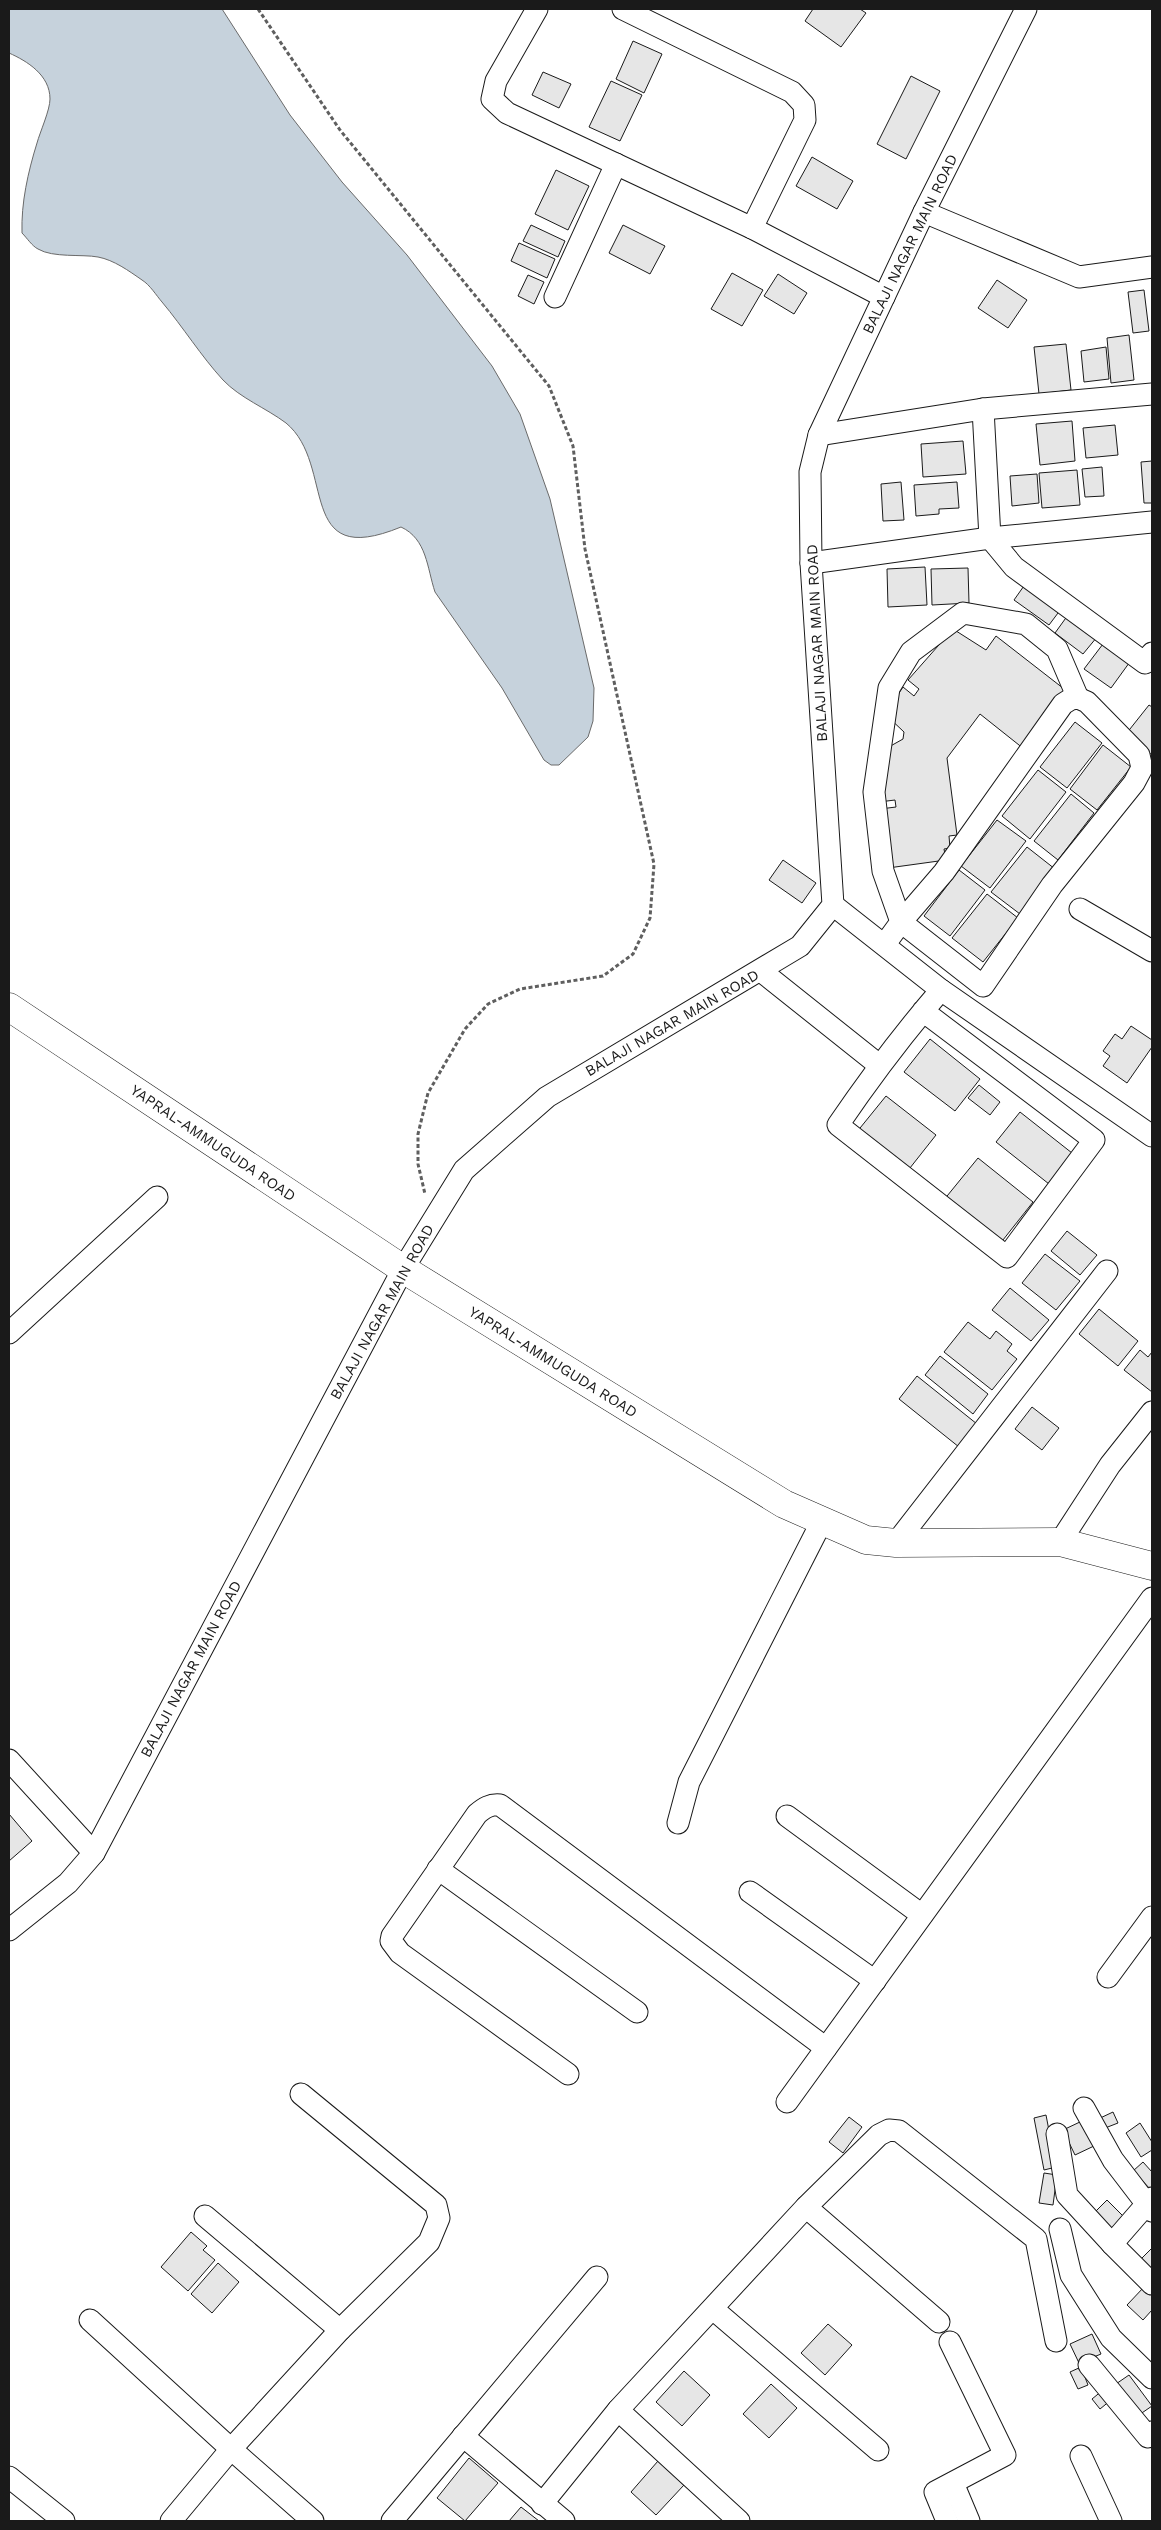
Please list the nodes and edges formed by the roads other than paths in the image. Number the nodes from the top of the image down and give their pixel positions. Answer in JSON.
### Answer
{"nodes":[{"id":1,"x":537,"y":9,"type":"edge"},
{"id":2,"x":623,"y":9,"type":"edge"},
{"id":3,"x":1026,"y":9,"type":"edge"},
{"id":4,"x":616,"y":164,"type":"junction"},
{"id":5,"x":924,"y":212,"type":"junction"},
{"id":6,"x":752,"y":228,"type":"junction"},
{"id":7,"x":1152,"y":267,"type":"edge"},
{"id":8,"x":555,"y":297,"type":"dead end"},
{"id":9,"x":884,"y":297,"type":"junction"},
{"id":10,"x":1152,"y":394,"type":"edge"},
{"id":11,"x":983,"y":409,"type":"junction"},
{"id":12,"x":819,"y":435,"type":"junction"},
{"id":13,"x":1152,"y":522,"type":"edge"},
{"id":14,"x":990,"y":538,"type":"junction"},
{"id":15,"x":811,"y":563,"type":"junction"},
{"id":16,"x":1152,"y":653,"type":"edge"},
{"id":17,"x":1078,"y":698,"type":"junction"},
{"id":18,"x":833,"y":905,"type":"junction"},
{"id":19,"x":1080,"y":909,"type":"dead end"},
{"id":20,"x":902,"y":922,"type":"junction"},
{"id":21,"x":885,"y":944,"type":"junction"},
{"id":22,"x":1152,"y":951,"type":"edge"},
{"id":23,"x":761,"y":971,"type":"junction"},
{"id":24,"x":941,"y":990,"type":"junction"},
{"id":25,"x":9,"y":1007,"type":"edge"},
{"id":26,"x":923,"y":1011,"type":"junction"},
{"id":27,"x":879,"y":1065,"type":"junction"},
{"id":28,"x":1152,"y":1136,"type":"edge"},
{"id":29,"x":157,"y":1196,"type":"dead end"},
{"id":30,"x":403,"y":1269,"type":"junction"},
{"id":31,"x":1107,"y":1271,"type":"dead end"},
{"id":32,"x":9,"y":1333,"type":"edge"},
{"id":33,"x":1152,"y":1412,"type":"edge"},
{"id":34,"x":822,"y":1521,"type":"junction"},
{"id":35,"x":896,"y":1542,"type":"junction"},
{"id":36,"x":1060,"y":1542,"type":"junction"},
{"id":37,"x":1152,"y":1566,"type":"edge"},
{"id":38,"x":1152,"y":1598,"type":"edge"},
{"id":39,"x":9,"y":1760,"type":"edge"},
{"id":40,"x":786,"y":1816,"type":"dead end"},
{"id":41,"x":678,"y":1823,"type":"dead end"},
{"id":42,"x":94,"y":1853,"type":"junction"},
{"id":43,"x":438,"y":1870,"type":"junction"},
{"id":44,"x":750,"y":1892,"type":"dead end"},
{"id":45,"x":922,"y":1916,"type":"junction"},
{"id":46,"x":1152,"y":1917,"type":"edge"},
{"id":47,"x":9,"y":1930,"type":"edge"},
{"id":48,"x":1108,"y":1977,"type":"dead end"},
{"id":49,"x":875,"y":1981,"type":"junction"},
{"id":50,"x":637,"y":2012,"type":"dead end"},
{"id":51,"x":826,"y":2048,"type":"junction"},
{"id":52,"x":568,"y":2074,"type":"dead end"},
{"id":53,"x":301,"y":2094,"type":"dead end"},
{"id":54,"x":787,"y":2102,"type":"dead end"},
{"id":55,"x":1084,"y":2108,"type":"dead end"},
{"id":56,"x":1057,"y":2134,"type":"dead end"},
{"id":57,"x":1150,"y":2205,"type":"edge"},
{"id":58,"x":806,"y":2207,"type":"junction"},
{"id":59,"x":205,"y":2216,"type":"dead end"},
{"id":60,"x":1060,"y":2229,"type":"dead end"},
{"id":61,"x":1112,"y":2244,"type":"junction"},
{"id":62,"x":597,"y":2277,"type":"dead end"},
{"id":63,"x":1152,"y":2284,"type":"edge"},
{"id":64,"x":713,"y":2309,"type":"junction"},
{"id":65,"x":90,"y":2320,"type":"dead end"},
{"id":66,"x":940,"y":2322,"type":"dead end"},
{"id":67,"x":340,"y":2330,"type":"junction"},
{"id":68,"x":1056,"y":2341,"type":"dead end"},
{"id":69,"x":950,"y":2342,"type":"dead end"},
{"id":70,"x":1089,"y":2365,"type":"dead end"},
{"id":71,"x":1152,"y":2378,"type":"edge"},
{"id":72,"x":618,"y":2410,"type":"junction"},
{"id":73,"x":1152,"y":2432,"type":"edge"},
{"id":74,"x":463,"y":2436,"type":"junction"},
{"id":75,"x":230,"y":2450,"type":"junction"},
{"id":76,"x":878,"y":2450,"type":"dead end"},
{"id":77,"x":1080,"y":2456,"type":"dead end"},
{"id":78,"x":9,"y":2476,"type":"edge"},
{"id":79,"x":953,"y":2484,"type":"junction"},
{"id":80,"x":542,"y":2504,"type":"junction"},
{"id":81,"x":64,"y":2521,"type":"edge"},
{"id":82,"x":171,"y":2521,"type":"edge"},
{"id":83,"x":312,"y":2521,"type":"edge"},
{"id":84,"x":392,"y":2521,"type":"edge"},
{"id":85,"x":564,"y":2521,"type":"edge"},
{"id":86,"x":739,"y":2521,"type":"edge"},
{"id":87,"x":947,"y":2521,"type":"edge"},
{"id":88,"x":969,"y":2521,"type":"edge"},
{"id":89,"x":1111,"y":2521,"type":"edge"}],
"edges":[{"from":1,"to":4,"type":"street"},
{"from":2,"to":6,"type":"street"},
{"from":3,"to":5,"type":"street","name":"BALAJI NAGAR MAIN ROAD"},
{"from":4,"to":6,"type":"street"},
{"from":4,"to":8,"type":"street"},
{"from":5,"to":7,"type":"street"},
{"from":5,"to":9,"type":"street","name":"BALAJI NAGAR MAIN ROAD"},
{"from":6,"to":9,"type":"street"},
{"from":9,"to":12,"type":"street","name":"BALAJI NAGAR MAIN ROAD"},
{"from":10,"to":11,"type":"street"},
{"from":11,"to":12,"type":"street"},
{"from":11,"to":14,"type":"street"},
{"from":12,"to":15,"type":"street","name":"BALAJI NAGAR MAIN ROAD"},
{"from":13,"to":14,"type":"street"},
{"from":14,"to":15,"type":"street"},
{"from":14,"to":16,"type":"street"},
{"from":15,"to":18,"type":"street","name":"BALAJI NAGAR MAIN ROAD"},
{"from":17,"to":20,"type":"street"},
{"from":17,"to":20,"type":"street"},
{"from":17,"to":20,"type":"street"},
{"from":18,"to":21,"type":"street"},
{"from":18,"to":23,"type":"street","name":"BALAJI NAGAR MAIN ROAD"},
{"from":19,"to":22,"type":"street"},
{"from":20,"to":21,"type":"street"},
{"from":21,"to":24,"type":"street"},
{"from":23,"to":27,"type":"street"},
{"from":23,"to":30,"type":"street","name":"BALAJI NAGAR MAIN ROAD"},
{"from":24,"to":26,"type":"street"},
{"from":24,"to":28,"type":"street"},
{"from":25,"to":30,"type":"main road","name":"YAPRAL-AMMUGUDA ROAD"},
{"from":26,"to":27,"type":"street"},
{"from":26,"to":27,"type":"street"},
{"from":29,"to":32,"type":"street"},
{"from":30,"to":34,"type":"main road","name":"YAPRAL-AMMUGUDA ROAD"},
{"from":30,"to":42,"type":"street","name":"BALAJI NAGAR MAIN ROAD"},
{"from":31,"to":35,"type":"street"},
{"from":33,"to":36,"type":"street"},
{"from":34,"to":35,"type":"main road","name":"YAPRAL-AMMUGUDA ROAD"},
{"from":34,"to":41,"type":"street"},
{"from":35,"to":36,"type":"main road","name":"YAPRAL-AMMUGUDA ROAD"},
{"from":36,"to":37,"type":"main road","name":"YAPRAL-AMMUGUDA ROAD"},
{"from":38,"to":45,"type":"street"},
{"from":39,"to":42,"type":"street"},
{"from":40,"to":45,"type":"street"},
{"from":42,"to":47,"type":"street","name":"BALAJI NAGAR MAIN ROAD"},
{"from":43,"to":50,"type":"street"},
{"from":43,"to":51,"type":"street"},
{"from":43,"to":52,"type":"street"},
{"from":44,"to":49,"type":"street"},
{"from":45,"to":49,"type":"street"},
{"from":46,"to":48,"type":"street"},
{"from":49,"to":51,"type":"street"},
{"from":51,"to":54,"type":"street"},
{"from":53,"to":67,"type":"street"},
{"from":55,"to":57,"type":"street"},
{"from":56,"to":61,"type":"street"},
{"from":57,"to":61,"type":"street"},
{"from":58,"to":64,"type":"street"},
{"from":58,"to":66,"type":"street"},
{"from":58,"to":68,"type":"street"},
{"from":59,"to":67,"type":"street"},
{"from":60,"to":71,"type":"street"},
{"from":61,"to":63,"type":"street"},
{"from":62,"to":74,"type":"street"},
{"from":64,"to":72,"type":"street"},
{"from":64,"to":76,"type":"street"},
{"from":65,"to":75,"type":"street"},
{"from":67,"to":75,"type":"street"},
{"from":69,"to":79,"type":"street"},
{"from":70,"to":73,"type":"street"},
{"from":72,"to":80,"type":"street"},
{"from":72,"to":86,"type":"street"},
{"from":74,"to":80,"type":"street"},
{"from":74,"to":84,"type":"street"},
{"from":75,"to":82,"type":"street"},
{"from":75,"to":83,"type":"street"},
{"from":77,"to":89,"type":"street"},
{"from":78,"to":81,"type":"street"},
{"from":79,"to":87,"type":"street"},
{"from":79,"to":88,"type":"street"},
{"from":80,"to":85,"type":"street"}]}
